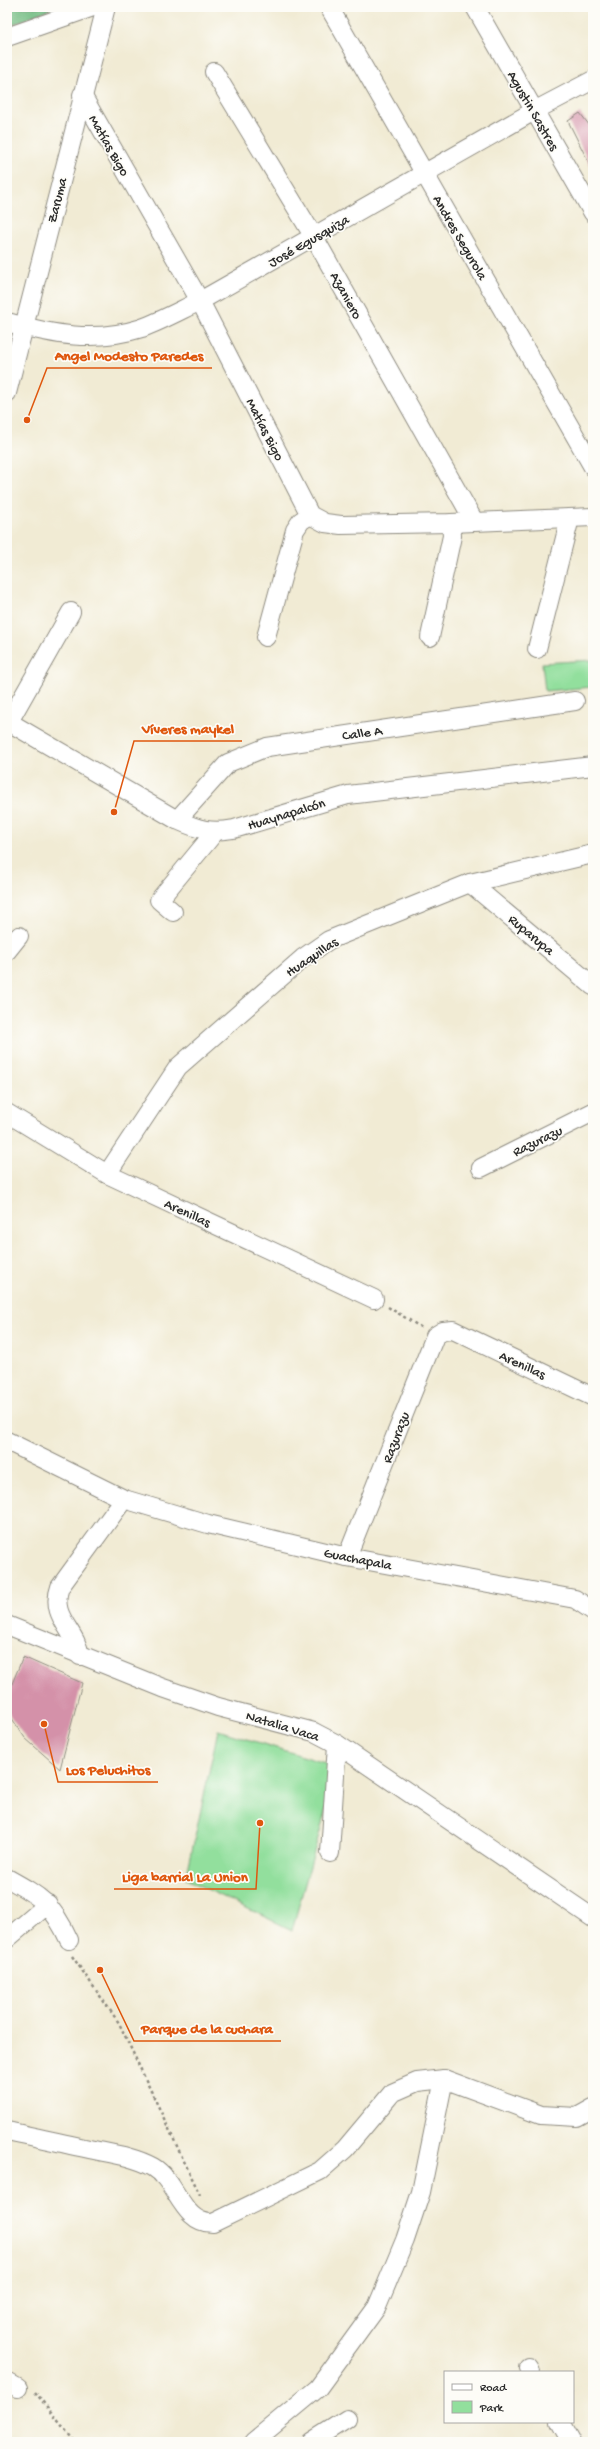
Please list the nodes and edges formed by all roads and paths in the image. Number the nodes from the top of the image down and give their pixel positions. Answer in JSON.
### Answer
{"nodes":[{"id":1,"x":92,"y":7,"type":"edge"},
{"id":2,"x":106,"y":7,"type":"edge"},
{"id":3,"x":329,"y":7,"type":"edge"},
{"id":4,"x":475,"y":7,"type":"edge"},
{"id":5,"x":7,"y":37,"type":"edge"},
{"id":6,"x":214,"y":72,"type":"dead end"},
{"id":7,"x":593,"y":80,"type":"edge"},
{"id":8,"x":82,"y":95,"type":"junction"},
{"id":9,"x":534,"y":110,"type":"junction"},
{"id":10,"x":424,"y":174,"type":"junction"},
{"id":11,"x":593,"y":213,"type":"edge"},
{"id":12,"x":314,"y":237,"type":"junction"},
{"id":13,"x":200,"y":301,"type":"junction"},
{"id":14,"x":7,"y":322,"type":"edge"},
{"id":15,"x":24,"y":327,"type":"junction"},
{"id":16,"x":7,"y":393,"type":"edge"},
{"id":17,"x":593,"y":467,"type":"edge"},
{"id":18,"x":310,"y":514,"type":"junction"},
{"id":19,"x":593,"y":517,"type":"edge"},
{"id":20,"x":570,"y":518,"type":"junction"},
{"id":21,"x":474,"y":521,"type":"junction"},
{"id":22,"x":451,"y":523,"type":"junction"},
{"id":23,"x":71,"y":612,"type":"dead end"},
{"id":24,"x":266,"y":637,"type":"dead end"},
{"id":25,"x":430,"y":637,"type":"dead end"},
{"id":26,"x":537,"y":648,"type":"dead end"},
{"id":27,"x":575,"y":701,"type":"dead end"},
{"id":28,"x":8,"y":723,"type":"edge"},
{"id":29,"x":593,"y":766,"type":"edge"},
{"id":30,"x":177,"y":820,"type":"junction"},
{"id":31,"x":215,"y":832,"type":"junction"},
{"id":32,"x":593,"y":854,"type":"edge"},
{"id":33,"x":470,"y":883,"type":"junction"},
{"id":34,"x":173,"y":912,"type":"dead end"},
{"id":35,"x":19,"y":936,"type":"dead end"},
{"id":36,"x":7,"y":950,"type":"edge"},
{"id":37,"x":593,"y":986,"type":"edge"},
{"id":38,"x":593,"y":1112,"type":"edge"},
{"id":39,"x":7,"y":1113,"type":"edge"},
{"id":40,"x":481,"y":1168,"type":"dead end"},
{"id":41,"x":107,"y":1174,"type":"junction"},
{"id":42,"x":374,"y":1299,"type":"joint"},
{"id":43,"x":434,"y":1336,"type":"junction"},
{"id":44,"x":593,"y":1397,"type":"edge"},
{"id":45,"x":7,"y":1441,"type":"edge"},
{"id":46,"x":124,"y":1499,"type":"junction"},
{"id":47,"x":348,"y":1557,"type":"junction"},
{"id":48,"x":593,"y":1611,"type":"edge"},
{"id":49,"x":7,"y":1625,"type":"edge"},
{"id":50,"x":80,"y":1656,"type":"junction"},
{"id":51,"x":338,"y":1744,"type":"junction"},
{"id":52,"x":330,"y":1853,"type":"dead end"},
{"id":53,"x":7,"y":1878,"type":"edge"},
{"id":54,"x":48,"y":1904,"type":"junction"},
{"id":55,"x":593,"y":1918,"type":"edge"},
{"id":56,"x":7,"y":1939,"type":"edge"},
{"id":57,"x":68,"y":1940,"type":"joint"},
{"id":58,"x":444,"y":2079,"type":"junction"},
{"id":59,"x":593,"y":2108,"type":"edge"},
{"id":60,"x":7,"y":2131,"type":"edge"},
{"id":61,"x":213,"y":2223,"type":"junction"},
{"id":62,"x":12,"y":2385,"type":"edge"},
{"id":63,"x":347,"y":2419,"type":"dead end"},
{"id":64,"x":561,"y":2423,"type":"edge"},
{"id":65,"x":75,"y":2442,"type":"edge"},
{"id":66,"x":253,"y":2442,"type":"edge"},
{"id":67,"x":312,"y":2442,"type":"edge"},
{"id":68,"x":571,"y":2442,"type":"edge"}],
"edges":[{"from":1,"to":5,"type":"street"},
{"from":2,"to":8,"type":"street","name":"Zaruma"},
{"from":3,"to":10,"type":"street","name":"Andres Segurola"},
{"from":4,"to":9,"type":"street","name":"Agustin Sastres"},
{"from":6,"to":12,"type":"street","name":"Azaniero"},
{"from":7,"to":9,"type":"street","name":"José Egusquiza"},
{"from":8,"to":13,"type":"street","name":"Matías Bigo"},
{"from":8,"to":15,"type":"street","name":"Zaruma"},
{"from":9,"to":10,"type":"street","name":"José Egusquiza"},
{"from":9,"to":11,"type":"street","name":"Agustin Sastres"},
{"from":10,"to":12,"type":"street","name":"José Egusquiza"},
{"from":10,"to":17,"type":"street","name":"Andres Segurola"},
{"from":12,"to":13,"type":"street","name":"José Egusquiza"},
{"from":12,"to":21,"type":"street","name":"Azaniero"},
{"from":13,"to":15,"type":"street","name":"José Egusquiza"},
{"from":13,"to":18,"type":"street","name":"Matías Bigo"},
{"from":14,"to":15,"type":"street","name":"José Egusquiza"},
{"from":15,"to":16,"type":"street","name":"Zaruma"},
{"from":18,"to":22,"type":"street"},
{"from":18,"to":24,"type":"street"},
{"from":19,"to":20,"type":"street"},
{"from":20,"to":21,"type":"street"},
{"from":20,"to":26,"type":"street"},
{"from":21,"to":22,"type":"street"},
{"from":22,"to":25,"type":"street"},
{"from":23,"to":28,"type":"street"},
{"from":27,"to":30,"type":"street","name":"Calle A"},
{"from":28,"to":30,"type":"street","name":"Huaynapalcón"},
{"from":29,"to":31,"type":"street","name":"Huaynapalcón"},
{"from":30,"to":31,"type":"street","name":"Huaynapalcón"},
{"from":31,"to":34,"type":"street"},
{"from":32,"to":33,"type":"street","name":"Huaquillas"},
{"from":33,"to":37,"type":"street","name":"Ruparupa"},
{"from":33,"to":41,"type":"street","name":"Huaquillas"},
{"from":35,"to":36,"type":"street"},
{"from":38,"to":40,"type":"street","name":"Razurazu"},
{"from":39,"to":41,"type":"street","name":"Arenillas"},
{"from":41,"to":42,"type":"street","name":"Arenillas"},
{"from":42,"to":43,"type":"path"},
{"from":43,"to":44,"type":"street","name":"Arenillas"},
{"from":43,"to":47,"type":"street","name":"Razurazu"},
{"from":45,"to":46,"type":"street","name":"Guachapala"},
{"from":46,"to":47,"type":"street","name":"Guachapala"},
{"from":46,"to":50,"type":"street"},
{"from":47,"to":48,"type":"street","name":"Guachapala"},
{"from":49,"to":50,"type":"street","name":"Natalia Vaca"},
{"from":50,"to":51,"type":"street","name":"Natalia Vaca"},
{"from":51,"to":52,"type":"street"},
{"from":51,"to":55,"type":"street","name":"Natalia Vaca"},
{"from":53,"to":54,"type":"street"},
{"from":54,"to":56,"type":"street"},
{"from":54,"to":57,"type":"street"},
{"from":57,"to":61,"type":"path"},
{"from":58,"to":59,"type":"street"},
{"from":58,"to":61,"type":"street"},
{"from":58,"to":66,"type":"street"},
{"from":60,"to":61,"type":"street"},
{"from":62,"to":65,"type":"path"},
{"from":63,"to":67,"type":"street"},
{"from":64,"to":68,"type":"street"}]}
